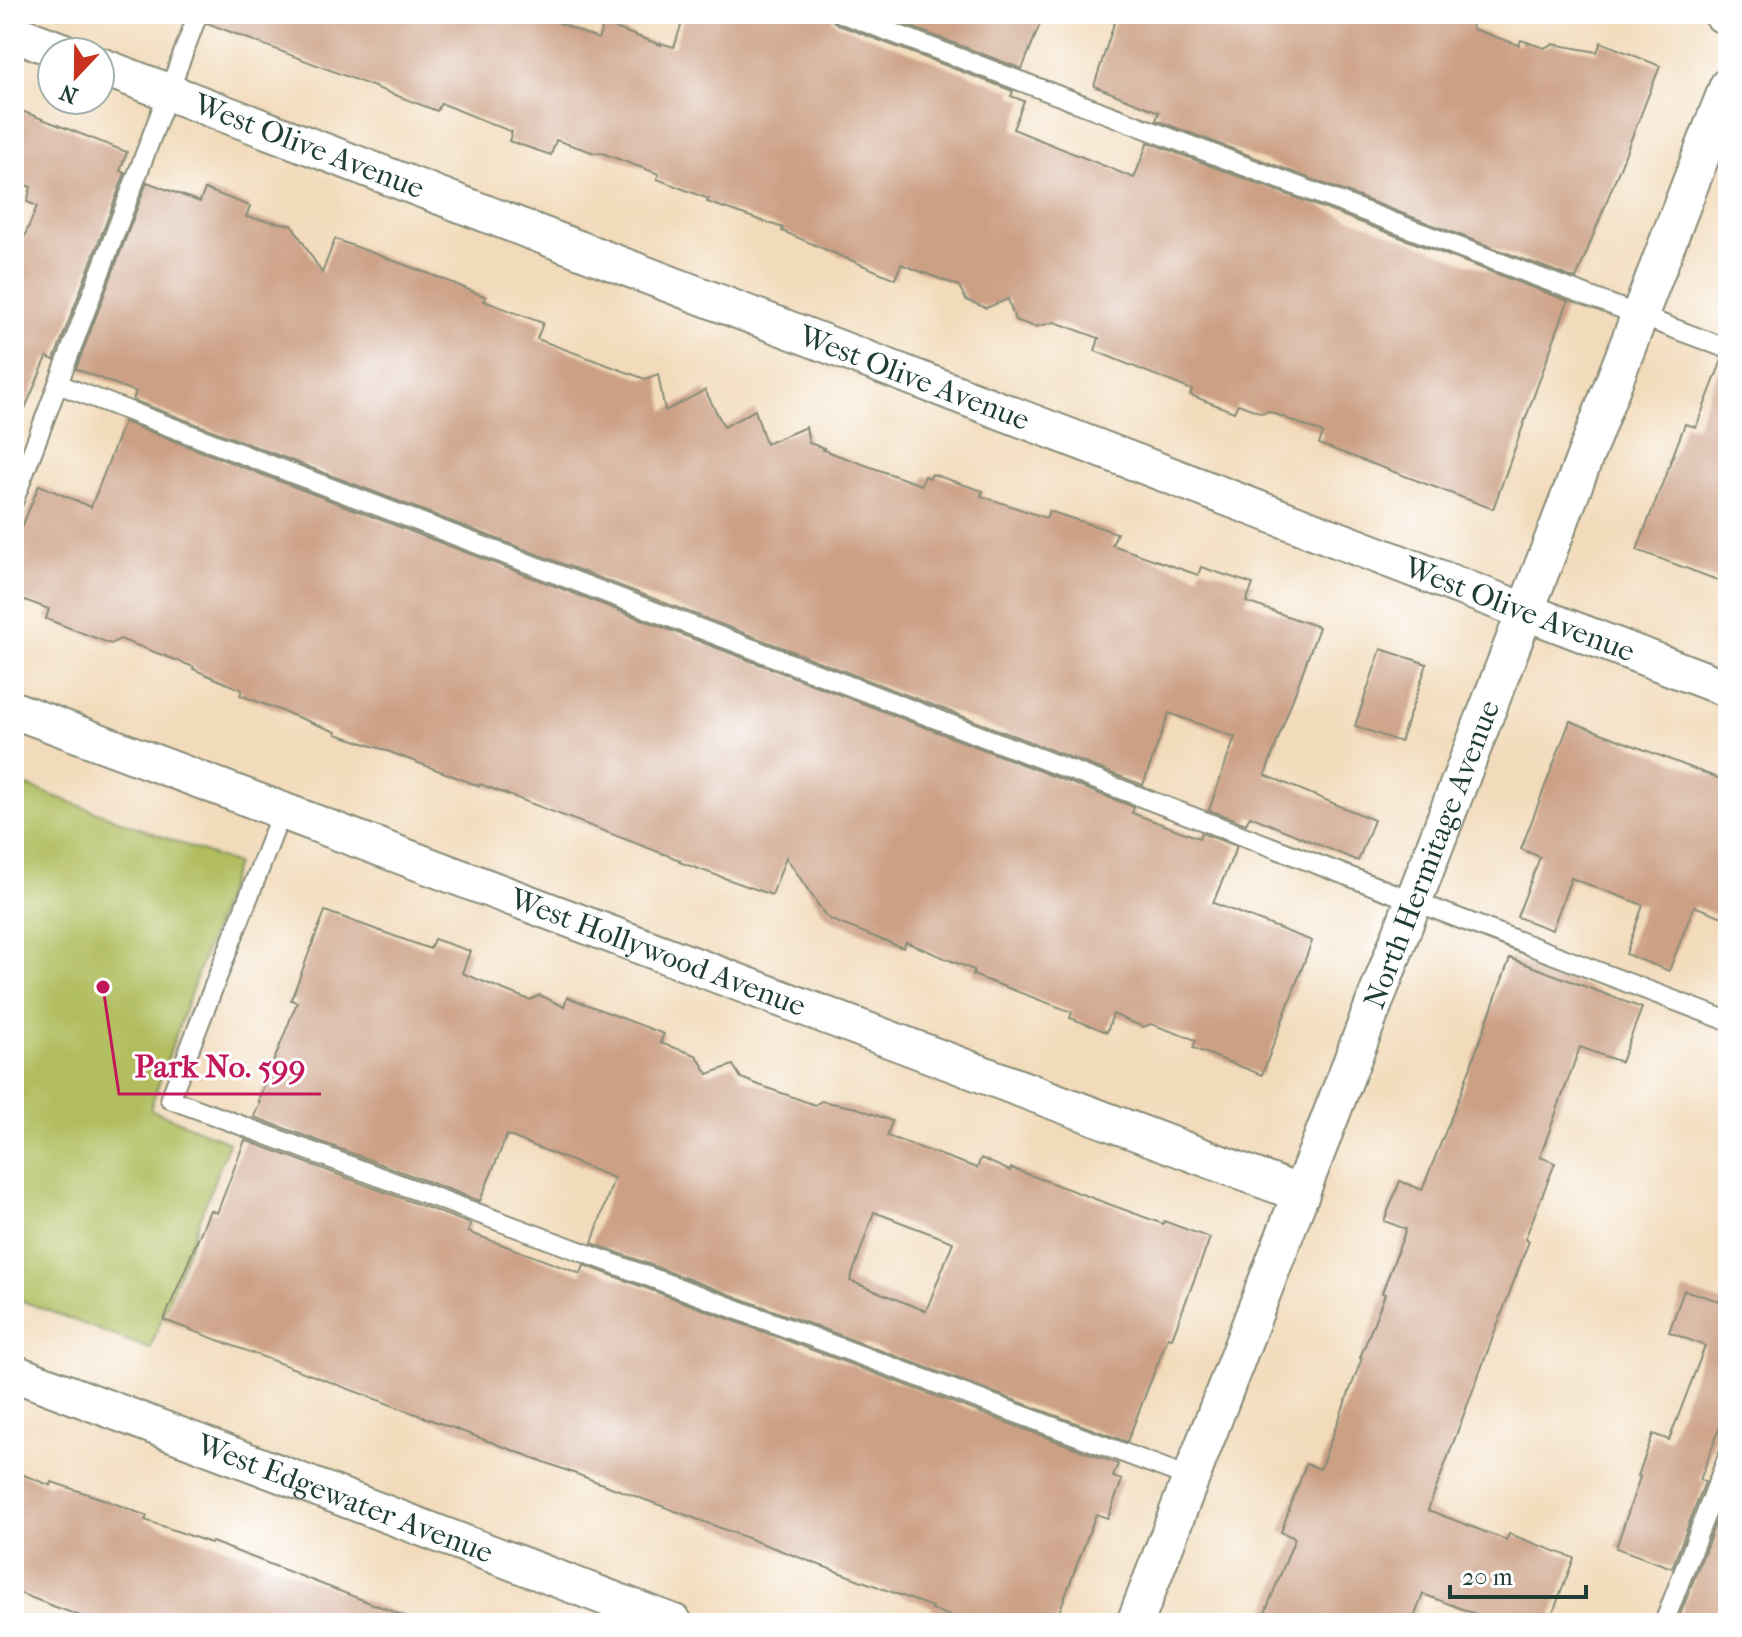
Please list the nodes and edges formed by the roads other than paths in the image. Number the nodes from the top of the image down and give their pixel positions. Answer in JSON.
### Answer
{"nodes":[{"id":1,"x":198,"y":14,"type":"edge"},
{"id":2,"x":843,"y":14,"type":"edge"},
{"id":3,"x":1722,"y":14,"type":"edge"},
{"id":4,"x":1728,"y":16,"type":"edge"},
{"id":5,"x":14,"y":33,"type":"edge"},
{"id":6,"x":36,"y":41,"type":"edge"},
{"id":7,"x":116,"y":72,"type":"edge"},
{"id":8,"x":1728,"y":86,"type":"edge"},
{"id":9,"x":169,"y":92,"type":"junction"},
{"id":10,"x":1639,"y":316,"type":"junction"},
{"id":11,"x":1728,"y":349,"type":"edge"},
{"id":12,"x":58,"y":384,"type":"junction"},
{"id":13,"x":14,"y":500,"type":"edge"},
{"id":14,"x":1525,"y":611,"type":"junction"},
{"id":15,"x":1728,"y":689,"type":"edge"},
{"id":16,"x":14,"y":710,"type":"edge"},
{"id":17,"x":282,"y":811,"type":"junction"},
{"id":18,"x":1413,"y":902,"type":"junction"},
{"id":19,"x":1728,"y":1021,"type":"edge"},
{"id":20,"x":1301,"y":1194,"type":"junction"},
{"id":21,"x":14,"y":1373,"type":"edge"},
{"id":22,"x":1728,"y":1456,"type":"edge"},
{"id":23,"x":1191,"y":1478,"type":"junction"},
{"id":24,"x":674,"y":1623,"type":"edge"},
{"id":25,"x":1135,"y":1623,"type":"edge"},
{"id":26,"x":1664,"y":1623,"type":"edge"}],
"edges":[{"from":1,"to":9,"type":"lane"},
{"from":2,"to":10,"type":"lane"},
{"from":3,"to":4,"type":"street"},
{"from":5,"to":6,"type":"street"},
{"from":7,"to":9,"type":"street","name":"West Olive Avenue"},
{"from":8,"to":10,"type":"street","name":"North Hermitage Avenue"},
{"from":9,"to":12,"type":"lane"},
{"from":9,"to":14,"type":"street","name":"West Olive Avenue"},
{"from":10,"to":11,"type":"lane"},
{"from":10,"to":14,"type":"street","name":"North Hermitage Avenue"},
{"from":12,"to":13,"type":"lane"},
{"from":12,"to":18,"type":"lane"},
{"from":14,"to":15,"type":"street","name":"West Olive Avenue"},
{"from":14,"to":18,"type":"street","name":"North Hermitage Avenue"},
{"from":16,"to":17,"type":"street","name":"West Hollywood Avenue"},
{"from":17,"to":20,"type":"street","name":"West Hollywood Avenue"},
{"from":17,"to":23,"type":"lane"},
{"from":18,"to":19,"type":"lane"},
{"from":18,"to":20,"type":"street","name":"North Hermitage Avenue"},
{"from":20,"to":23,"type":"street","name":"North Hermitage Avenue"},
{"from":21,"to":24,"type":"street","name":"West Edgewater Avenue"},
{"from":22,"to":26,"type":"lane"},
{"from":23,"to":25,"type":"street","name":"North Hermitage Avenue"}]}
